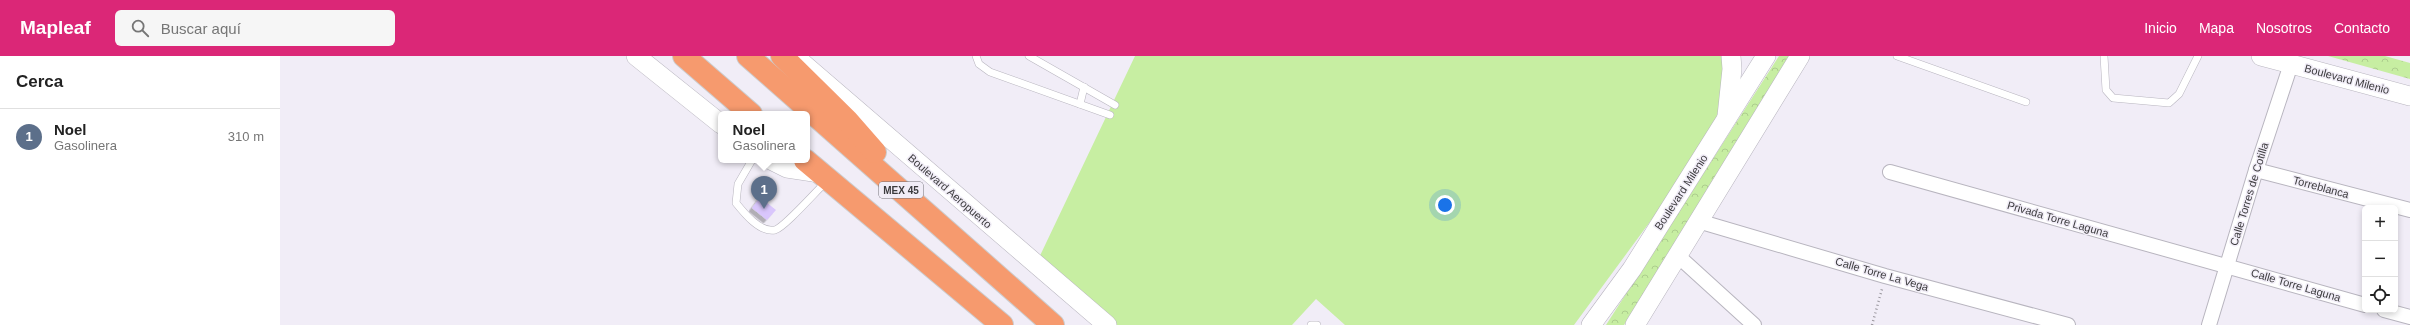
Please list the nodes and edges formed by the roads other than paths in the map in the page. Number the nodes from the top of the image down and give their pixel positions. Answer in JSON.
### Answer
{"nodes":[{"id":1,"x":636,"y":56,"type":"edge"},
{"id":2,"x":684,"y":56,"type":"edge"},
{"id":3,"x":748,"y":56,"type":"edge"},
{"id":4,"x":782,"y":56,"type":"edge"},
{"id":5,"x":795,"y":56,"type":"edge"},
{"id":6,"x":976,"y":56,"type":"edge"},
{"id":7,"x":1029,"y":56,"type":"edge"},
{"id":8,"x":1731,"y":56,"type":"edge"},
{"id":9,"x":1800,"y":56,"type":"edge"},
{"id":10,"x":1897,"y":56,"type":"edge"},
{"id":11,"x":2104,"y":56,"type":"edge"},
{"id":12,"x":2198,"y":56,"type":"edge"},
{"id":13,"x":2261,"y":56,"type":"edge"},
{"id":14,"x":1765,"y":57,"type":"edge"},
{"id":15,"x":2291,"y":64,"type":"junction"},
{"id":16,"x":1084,"y":87,"type":"junction"},
{"id":17,"x":2410,"y":96,"type":"edge"},
{"id":18,"x":2026,"y":102,"type":"dead end"},
{"id":19,"x":1080,"y":104,"type":"junction"},
{"id":20,"x":1115,"y":105,"type":"dead end"},
{"id":21,"x":748,"y":111,"type":"edge"},
{"id":22,"x":1110,"y":115,"type":"dead end"},
{"id":23,"x":1726,"y":121,"type":"junction"},
{"id":24,"x":718,"y":122,"type":"edge"},
{"id":25,"x":750,"y":163,"type":"edge"},
{"id":26,"x":778,"y":163,"type":"edge"},
{"id":27,"x":2256,"y":170,"type":"junction"},
{"id":28,"x":818,"y":171,"type":"edge"},
{"id":29,"x":1890,"y":172,"type":"dead end"},
{"id":30,"x":919,"y":205,"type":"junction"},
{"id":31,"x":2410,"y":210,"type":"edge"},
{"id":32,"x":1698,"y":221,"type":"junction"},
{"id":33,"x":1677,"y":255,"type":"junction"},
{"id":34,"x":2227,"y":265,"type":"junction"},
{"id":35,"x":2362,"y":304,"type":"edge"},
{"id":36,"x":2395,"y":313,"type":"edge"},
{"id":37,"x":2410,"y":317,"type":"edge"},
{"id":38,"x":1597,"y":321,"type":"edge"},
{"id":39,"x":998,"y":323,"type":"edge"},
{"id":40,"x":1053,"y":325,"type":"edge"},
{"id":41,"x":1107,"y":325,"type":"edge"},
{"id":42,"x":1311,"y":325,"type":"edge"},
{"id":43,"x":1317,"y":325,"type":"edge"},
{"id":44,"x":1635,"y":325,"type":"edge"},
{"id":45,"x":1754,"y":325,"type":"edge"},
{"id":46,"x":2068,"y":325,"type":"edge"},
{"id":47,"x":2209,"y":325,"type":"edge"}],
"edges":[{"from":1,"to":24,"type":"street"},
{"from":2,"to":21,"type":"highway"},
{"from":3,"to":30,"type":"highway","number":"MEX 45"},
{"from":4,"to":30,"type":"highway"},
{"from":5,"to":41,"type":"street","name":"Boulevard Aeropuerto"},
{"from":6,"to":19,"type":"lane"},
{"from":7,"to":16,"type":"lane"},
{"from":8,"to":23,"type":"street"},
{"from":9,"to":32,"type":"street"},
{"from":10,"to":18,"type":"lane"},
{"from":11,"to":12,"type":"lane"},
{"from":13,"to":15,"type":"street","name":"Boulevard Milenio"},
{"from":14,"to":23,"type":"street","name":"Boulevard Milenio"},
{"from":15,"to":17,"type":"street","name":"Boulevard Milenio"},
{"from":15,"to":27,"type":"street","name":"Calle Torres de Cotilla"},
{"from":16,"to":19,"type":"lane"},
{"from":16,"to":20,"type":"lane"},
{"from":19,"to":22,"type":"lane"},
{"from":23,"to":38,"type":"street","name":"Boulevard Milenio"},
{"from":25,"to":28,"type":"lane"},
{"from":26,"to":28,"type":"street"},
{"from":27,"to":31,"type":"street","name":"Torreblanca"},
{"from":27,"to":34,"type":"street","name":"Calle Torres de Cotilla"},
{"from":28,"to":39,"type":"highway"},
{"from":29,"to":34,"type":"street","name":"Privada Torre Laguna"},
{"from":30,"to":40,"type":"highway","number":"MEX 45"},
{"from":32,"to":33,"type":"street"},
{"from":32,"to":46,"type":"street","name":"Calle Torre La Vega"},
{"from":33,"to":44,"type":"street"},
{"from":33,"to":45,"type":"street"},
{"from":34,"to":35,"type":"street","name":"Calle Torre Laguna"},
{"from":34,"to":47,"type":"street","name":"Calle Torres de Cotilla"},
{"from":36,"to":37,"type":"street"},
{"from":42,"to":43,"type":"lane"}]}
